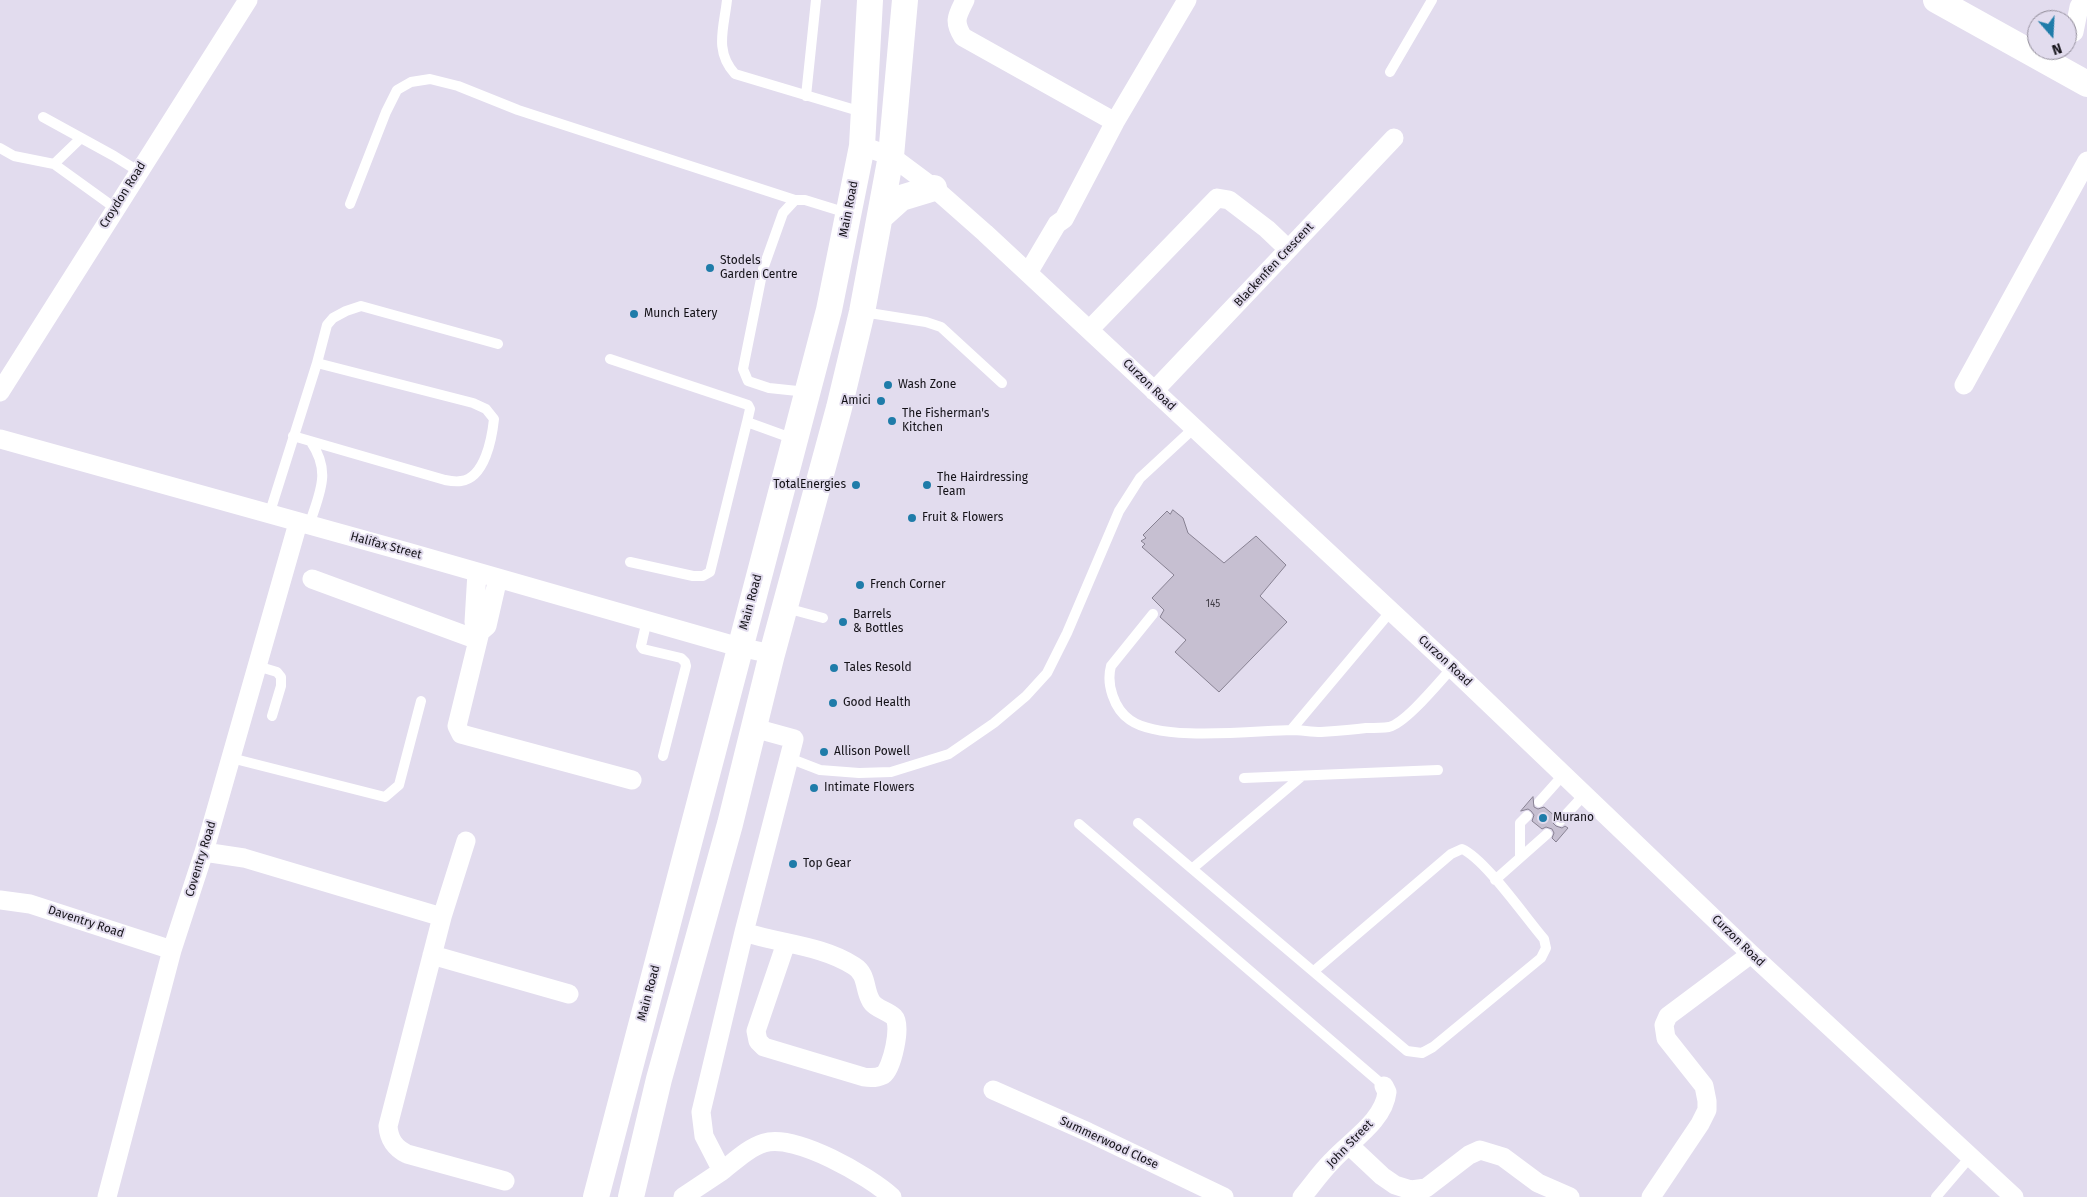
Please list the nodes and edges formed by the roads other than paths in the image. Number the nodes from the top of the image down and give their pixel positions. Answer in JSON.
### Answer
{"nodes":[{"id":1,"x":248,"y":0,"type":"edge"},
{"id":2,"x":727,"y":0,"type":"edge"},
{"id":3,"x":816,"y":0,"type":"edge"},
{"id":4,"x":870,"y":0,"type":"edge"},
{"id":5,"x":904,"y":0,"type":"edge"},
{"id":6,"x":965,"y":0,"type":"edge"},
{"id":7,"x":1187,"y":0,"type":"edge"},
{"id":8,"x":1432,"y":0,"type":"edge"},
{"id":9,"x":1936,"y":0,"type":"edge"},
{"id":10,"x":2081,"y":3,"type":"edge"},
{"id":11,"x":2077,"y":20,"type":"edge"},
{"id":12,"x":2027,"y":44,"type":"edge"},
{"id":13,"x":2058,"y":60,"type":"edge"},
{"id":14,"x":1390,"y":72,"type":"dead end"},
{"id":15,"x":2087,"y":84,"type":"edge"},
{"id":16,"x":806,"y":96,"type":"junction"},
{"id":17,"x":864,"y":112,"type":"junction"},
{"id":18,"x":43,"y":117,"type":"dead end"},
{"id":19,"x":1115,"y":122,"type":"junction"},
{"id":20,"x":80,"y":138,"type":"junction"},
{"id":21,"x":1394,"y":138,"type":"dead end"},
{"id":22,"x":862,"y":146,"type":"junction"},
{"id":23,"x":0,"y":148,"type":"edge"},
{"id":24,"x":891,"y":156,"type":"junction"},
{"id":25,"x":2087,"y":161,"type":"edge"},
{"id":26,"x":54,"y":164,"type":"junction"},
{"id":27,"x":138,"y":171,"type":"junction"},
{"id":28,"x":934,"y":188,"type":"junction"},
{"id":29,"x":795,"y":200,"type":"junction"},
{"id":30,"x":350,"y":204,"type":"dead end"},
{"id":31,"x":115,"y":208,"type":"junction"},
{"id":32,"x":848,"y":213,"type":"junction"},
{"id":33,"x":881,"y":216,"type":"junction"},
{"id":34,"x":1288,"y":250,"type":"junction"},
{"id":35,"x":1032,"y":277,"type":"junction"},
{"id":36,"x":862,"y":312,"type":"junction"},
{"id":37,"x":1090,"y":329,"type":"junction"},
{"id":38,"x":498,"y":344,"type":"dead end"},
{"id":39,"x":610,"y":359,"type":"dead end"},
{"id":40,"x":318,"y":363,"type":"junction"},
{"id":41,"x":1002,"y":383,"type":"dead end"},
{"id":42,"x":1964,"y":386,"type":"dead end"},
{"id":43,"x":1154,"y":391,"type":"junction"},
{"id":44,"x":0,"y":392,"type":"edge"},
{"id":45,"x":807,"y":392,"type":"junction"},
{"id":46,"x":747,"y":422,"type":"junction"},
{"id":47,"x":1194,"y":428,"type":"junction"},
{"id":48,"x":293,"y":436,"type":"junction"},
{"id":49,"x":0,"y":439,"type":"edge"},
{"id":50,"x":795,"y":439,"type":"junction"},
{"id":51,"x":311,"y":442,"type":"junction"},
{"id":52,"x":269,"y":514,"type":"junction"},
{"id":53,"x":304,"y":524,"type":"junction"},
{"id":54,"x":630,"y":562,"type":"dead end"},
{"id":55,"x":478,"y":572,"type":"junction"},
{"id":56,"x":498,"y":578,"type":"junction"},
{"id":57,"x":312,"y":579,"type":"dead end"},
{"id":58,"x":785,"y":608,"type":"junction"},
{"id":59,"x":1391,"y":610,"type":"junction"},
{"id":60,"x":1153,"y":614,"type":"dead end"},
{"id":61,"x":823,"y":618,"type":"dead end"},
{"id":62,"x":647,"y":620,"type":"junction"},
{"id":63,"x":479,"y":636,"type":"junction"},
{"id":64,"x":739,"y":647,"type":"junction"},
{"id":65,"x":772,"y":654,"type":"junction"},
{"id":66,"x":257,"y":666,"type":"junction"},
{"id":67,"x":1452,"y":668,"type":"junction"},
{"id":68,"x":421,"y":701,"type":"dead end"},
{"id":69,"x":272,"y":716,"type":"dead end"},
{"id":70,"x":754,"y":728,"type":"junction"},
{"id":71,"x":1291,"y":730,"type":"junction"},
{"id":72,"x":663,"y":756,"type":"dead end"},
{"id":73,"x":231,"y":758,"type":"junction"},
{"id":74,"x":790,"y":758,"type":"junction"},
{"id":75,"x":1438,"y":770,"type":"dead end"},
{"id":76,"x":1564,"y":774,"type":"junction"},
{"id":77,"x":1302,"y":776,"type":"junction"},
{"id":78,"x":1244,"y":778,"type":"dead end"},
{"id":79,"x":632,"y":780,"type":"dead end"},
{"id":80,"x":1585,"y":794,"type":"junction"},
{"id":81,"x":1539,"y":802,"type":"dead end"},
{"id":82,"x":1527,"y":816,"type":"dead end"},
{"id":83,"x":1560,"y":821,"type":"dead end"},
{"id":84,"x":1138,"y":823,"type":"dead end"},
{"id":85,"x":1079,"y":824,"type":"dead end"},
{"id":86,"x":1547,"y":834,"type":"dead end"},
{"id":87,"x":466,"y":841,"type":"dead end"},
{"id":88,"x":204,"y":852,"type":"junction"},
{"id":89,"x":1520,"y":857,"type":"junction"},
{"id":90,"x":1193,"y":868,"type":"junction"},
{"id":91,"x":1495,"y":880,"type":"junction"},
{"id":92,"x":0,"y":900,"type":"edge"},
{"id":93,"x":442,"y":917,"type":"junction"},
{"id":94,"x":744,"y":932,"type":"junction"},
{"id":95,"x":786,"y":943,"type":"junction"},
{"id":96,"x":172,"y":950,"type":"junction"},
{"id":97,"x":1751,"y":954,"type":"junction"},
{"id":98,"x":432,"y":955,"type":"junction"},
{"id":99,"x":1314,"y":971,"type":"junction"},
{"id":100,"x":569,"y":994,"type":"dead end"},
{"id":101,"x":1384,"y":1086,"type":"joint"},
{"id":102,"x":993,"y":1090,"type":"dead end"},
{"id":103,"x":1349,"y":1145,"type":"junction"},
{"id":104,"x":1971,"y":1156,"type":"junction"},
{"id":105,"x":722,"y":1171,"type":"junction"},
{"id":106,"x":505,"y":1181,"type":"dead end"},
{"id":107,"x":107,"y":1197,"type":"edge"},
{"id":108,"x":596,"y":1197,"type":"edge"},
{"id":109,"x":631,"y":1197,"type":"edge"},
{"id":110,"x":683,"y":1197,"type":"edge"},
{"id":111,"x":892,"y":1197,"type":"edge"},
{"id":112,"x":1224,"y":1197,"type":"edge"},
{"id":113,"x":1302,"y":1197,"type":"edge"},
{"id":114,"x":1570,"y":1197,"type":"edge"},
{"id":115,"x":1651,"y":1197,"type":"edge"},
{"id":116,"x":1936,"y":1197,"type":"edge"},
{"id":117,"x":2014,"y":1197,"type":"edge"}],
"edges":[{"from":1,"to":27,"type":"street","name":"Croydon Road"},
{"from":2,"to":16,"type":"lane"},
{"from":3,"to":16,"type":"lane"},
{"from":4,"to":17,"type":"main road","name":"Main Road"},
{"from":5,"to":24,"type":"main road"},
{"from":6,"to":19,"type":"street"},
{"from":7,"to":19,"type":"street"},
{"from":8,"to":14,"type":"lane"},
{"from":9,"to":12,"type":"main road"},
{"from":10,"to":11,"type":"street"},
{"from":13,"to":15,"type":"main road"},
{"from":16,"to":17,"type":"lane"},
{"from":17,"to":22,"type":"main road","name":"Main Road"},
{"from":18,"to":20,"type":"lane"},
{"from":19,"to":35,"type":"street"},
{"from":20,"to":26,"type":"lane"},
{"from":20,"to":27,"type":"lane"},
{"from":21,"to":34,"type":"street","name":"Blackenfen Crescent"},
{"from":22,"to":24,"type":"street","name":"Curzon Road"},
{"from":22,"to":32,"type":"main road","name":"Main Road"},
{"from":23,"to":26,"type":"lane"},
{"from":24,"to":28,"type":"street","name":"Curzon Road"},
{"from":24,"to":33,"type":"main road"},
{"from":25,"to":42,"type":"street"},
{"from":26,"to":31,"type":"lane"},
{"from":27,"to":31,"type":"street","name":"Croydon Road"},
{"from":28,"to":33,"type":"main road"},
{"from":28,"to":35,"type":"street","name":"Curzon Road"},
{"from":29,"to":30,"type":"lane"},
{"from":29,"to":32,"type":"lane"},
{"from":29,"to":45,"type":"lane"},
{"from":31,"to":44,"type":"street","name":"Croydon Road"},
{"from":32,"to":45,"type":"main road","name":"Main Road"},
{"from":33,"to":36,"type":"main road"},
{"from":34,"to":37,"type":"street"},
{"from":34,"to":43,"type":"street","name":"Blackenfen Crescent"},
{"from":35,"to":37,"type":"street","name":"Curzon Road"},
{"from":36,"to":41,"type":"lane"},
{"from":36,"to":58,"type":"main road"},
{"from":37,"to":43,"type":"street","name":"Curzon Road"},
{"from":38,"to":40,"type":"lane"},
{"from":39,"to":46,"type":"lane"},
{"from":40,"to":48,"type":"lane"},
{"from":40,"to":51,"type":"lane"},
{"from":43,"to":47,"type":"street","name":"Curzon Road"},
{"from":45,"to":50,"type":"main road","name":"Main Road"},
{"from":46,"to":50,"type":"lane"},
{"from":46,"to":54,"type":"lane"},
{"from":47,"to":59,"type":"street","name":"Curzon Road"},
{"from":47,"to":74,"type":"lane"},
{"from":48,"to":51,"type":"lane"},
{"from":48,"to":52,"type":"lane"},
{"from":49,"to":52,"type":"street","name":"Halifax Street"},
{"from":50,"to":64,"type":"main road","name":"Main Road"},
{"from":51,"to":53,"type":"lane"},
{"from":52,"to":53,"type":"street","name":"Halifax Street"},
{"from":53,"to":55,"type":"street","name":"Halifax Street"},
{"from":53,"to":66,"type":"street","name":"Coventry Road"},
{"from":55,"to":56,"type":"street","name":"Halifax Street"},
{"from":55,"to":63,"type":"street"},
{"from":56,"to":62,"type":"street","name":"Halifax Street"},
{"from":56,"to":63,"type":"street"},
{"from":57,"to":63,"type":"street"},
{"from":58,"to":61,"type":"lane"},
{"from":58,"to":65,"type":"main road"},
{"from":59,"to":67,"type":"street","name":"Curzon Road"},
{"from":59,"to":71,"type":"lane"},
{"from":60,"to":71,"type":"lane"},
{"from":62,"to":64,"type":"street","name":"Halifax Street"},
{"from":62,"to":72,"type":"lane"},
{"from":63,"to":79,"type":"street"},
{"from":64,"to":65,"type":"street","name":"Halifax Street"},
{"from":64,"to":108,"type":"main road","name":"Main Road"},
{"from":65,"to":70,"type":"main road"},
{"from":66,"to":69,"type":"lane"},
{"from":66,"to":73,"type":"street","name":"Coventry Road"},
{"from":67,"to":71,"type":"lane"},
{"from":67,"to":76,"type":"street","name":"Curzon Road"},
{"from":68,"to":73,"type":"lane"},
{"from":70,"to":74,"type":"street"},
{"from":70,"to":109,"type":"main road"},
{"from":73,"to":88,"type":"street","name":"Coventry Road"},
{"from":74,"to":94,"type":"street"},
{"from":75,"to":77,"type":"lane"},
{"from":76,"to":80,"type":"street","name":"Curzon Road"},
{"from":76,"to":81,"type":"lane"},
{"from":77,"to":78,"type":"lane"},
{"from":77,"to":90,"type":"lane"},
{"from":80,"to":83,"type":"lane"},
{"from":80,"to":97,"type":"street","name":"Curzon Road"},
{"from":82,"to":89,"type":"lane"},
{"from":84,"to":90,"type":"lane"},
{"from":85,"to":101,"type":"lane"},
{"from":86,"to":89,"type":"lane"},
{"from":87,"to":93,"type":"street"},
{"from":88,"to":93,"type":"street"},
{"from":88,"to":96,"type":"street","name":"Coventry Road"},
{"from":89,"to":91,"type":"lane"},
{"from":90,"to":99,"type":"lane"},
{"from":91,"to":99,"type":"lane"},
{"from":91,"to":99,"type":"lane"},
{"from":92,"to":96,"type":"street","name":"Daventry Road"},
{"from":93,"to":98,"type":"street"},
{"from":94,"to":95,"type":"street"},
{"from":94,"to":105,"type":"street"},
{"from":95,"to":95,"type":"street"},
{"from":96,"to":107,"type":"street","name":"Coventry Road"},
{"from":97,"to":104,"type":"street","name":"Curzon Road"},
{"from":97,"to":115,"type":"street"},
{"from":98,"to":100,"type":"street"},
{"from":98,"to":106,"type":"street"},
{"from":101,"to":103,"type":"street","name":"John Street"},
{"from":102,"to":112,"type":"street","name":"Summerwood Close"},
{"from":103,"to":113,"type":"street","name":"John Street"},
{"from":103,"to":114,"type":"street"},
{"from":104,"to":116,"type":"lane"},
{"from":104,"to":117,"type":"street","name":"Curzon Road"},
{"from":105,"to":110,"type":"street"},
{"from":105,"to":111,"type":"street"}]}
